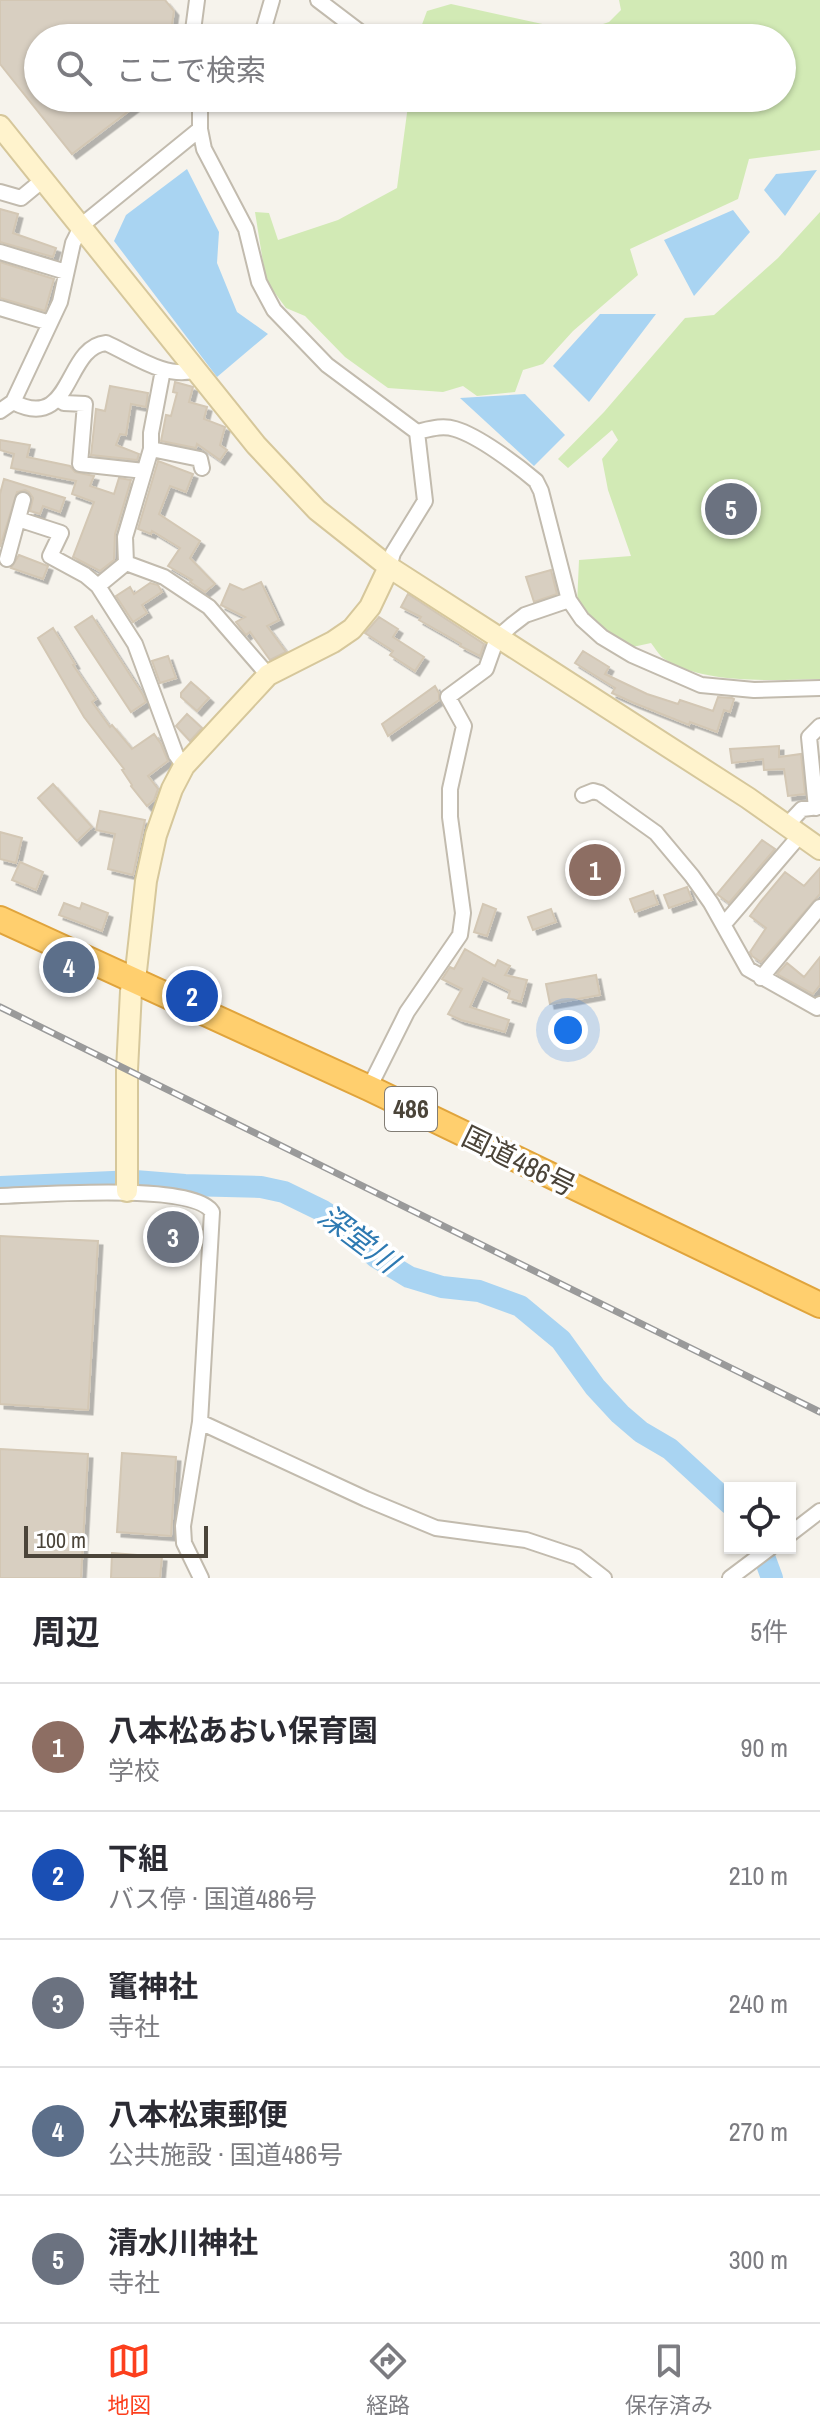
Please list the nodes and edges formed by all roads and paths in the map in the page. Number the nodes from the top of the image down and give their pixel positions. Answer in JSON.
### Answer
{"nodes":[{"id":1,"x":197,"y":0,"type":"edge"},
{"id":2,"x":272,"y":0,"type":"edge"},
{"id":3,"x":318,"y":0,"type":"edge"},
{"id":4,"x":194,"y":24,"type":"edge"},
{"id":5,"x":265,"y":24,"type":"edge"},
{"id":6,"x":350,"y":24,"type":"edge"},
{"id":7,"x":200,"y":112,"type":"edge"},
{"id":8,"x":0,"y":126,"type":"edge"},
{"id":9,"x":200,"y":129,"type":"junction"},
{"id":10,"x":44,"y":179,"type":"junction"},
{"id":11,"x":0,"y":192,"type":"edge"},
{"id":12,"x":82,"y":225,"type":"junction"},
{"id":13,"x":0,"y":252,"type":"edge"},
{"id":14,"x":66,"y":272,"type":"junction"},
{"id":15,"x":0,"y":308,"type":"edge"},
{"id":16,"x":50,"y":323,"type":"junction"},
{"id":17,"x":163,"y":370,"type":"junction"},
{"id":18,"x":196,"y":370,"type":"junction"},
{"id":19,"x":59,"y":399,"type":"junction"},
{"id":20,"x":13,"y":402,"type":"junction"},
{"id":21,"x":0,"y":411,"type":"edge"},
{"id":22,"x":417,"y":432,"type":"junction"},
{"id":23,"x":151,"y":449,"type":"junction"},
{"id":24,"x":202,"y":468,"type":"dead end"},
{"id":25,"x":144,"y":471,"type":"junction"},
{"id":26,"x":23,"y":500,"type":"dead end"},
{"id":27,"x":18,"y":519,"type":"junction"},
{"id":28,"x":7,"y":559,"type":"dead end"},
{"id":29,"x":126,"y":563,"type":"junction"},
{"id":30,"x":389,"y":567,"type":"junction"},
{"id":31,"x":98,"y":586,"type":"junction"},
{"id":32,"x":569,"y":600,"type":"junction"},
{"id":33,"x":497,"y":638,"type":"junction"},
{"id":34,"x":268,"y":675,"type":"junction"},
{"id":35,"x":820,"y":688,"type":"edge"},
{"id":36,"x":820,"y":726,"type":"edge"},
{"id":37,"x":184,"y":766,"type":"junction"},
{"id":38,"x":583,"y":795,"type":"dead end"},
{"id":39,"x":818,"y":807,"type":"edge"},
{"id":40,"x":794,"y":830,"type":"junction"},
{"id":41,"x":820,"y":849,"type":"edge"},
{"id":42,"x":820,"y":907,"type":"edge"},
{"id":43,"x":0,"y":919,"type":"edge"},
{"id":44,"x":724,"y":924,"type":"junction"},
{"id":45,"x":761,"y":978,"type":"junction"},
{"id":46,"x":135,"y":980,"type":"junction"},
{"id":47,"x":820,"y":1004,"type":"edge"},
{"id":48,"x":369,"y":1088,"type":"junction"},
{"id":49,"x":127,"y":1185,"type":"junction"},
{"id":50,"x":0,"y":1196,"type":"edge"},
{"id":51,"x":820,"y":1305,"type":"edge"},
{"id":52,"x":200,"y":1422,"type":"junction"},
{"id":53,"x":820,"y":1511,"type":"edge"},
{"id":54,"x":796,"y":1529,"type":"edge"},
{"id":55,"x":762,"y":1554,"type":"edge"},
{"id":56,"x":201,"y":1578,"type":"edge"},
{"id":57,"x":604,"y":1578,"type":"edge"},
{"id":58,"x":730,"y":1578,"type":"edge"}],
"edges":[{"from":1,"to":4,"type":"street"},
{"from":2,"to":5,"type":"street"},
{"from":3,"to":6,"type":"street"},
{"from":7,"to":9,"type":"street"},
{"from":8,"to":10,"type":"street"},
{"from":9,"to":12,"type":"street"},
{"from":9,"to":22,"type":"street"},
{"from":10,"to":11,"type":"street"},
{"from":10,"to":12,"type":"street"},
{"from":12,"to":14,"type":"street"},
{"from":12,"to":18,"type":"street"},
{"from":13,"to":14,"type":"street"},
{"from":14,"to":16,"type":"street"},
{"from":15,"to":16,"type":"street"},
{"from":16,"to":20,"type":"street"},
{"from":17,"to":18,"type":"street"},
{"from":17,"to":19,"type":"street"},
{"from":17,"to":23,"type":"street"},
{"from":18,"to":30,"type":"street"},
{"from":19,"to":20,"type":"street"},
{"from":19,"to":25,"type":"street"},
{"from":20,"to":21,"type":"street"},
{"from":22,"to":30,"type":"street"},
{"from":22,"to":32,"type":"street"},
{"from":23,"to":24,"type":"street"},
{"from":23,"to":25,"type":"street"},
{"from":25,"to":29,"type":"street"},
{"from":26,"to":27,"type":"street"},
{"from":27,"to":28,"type":"street"},
{"from":27,"to":31,"type":"street"},
{"from":29,"to":31,"type":"street"},
{"from":29,"to":34,"type":"street"},
{"from":30,"to":33,"type":"street"},
{"from":30,"to":34,"type":"street"},
{"from":31,"to":37,"type":"street"},
{"from":32,"to":33,"type":"street"},
{"from":32,"to":35,"type":"street"},
{"from":33,"to":40,"type":"street"},
{"from":33,"to":48,"type":"street"},
{"from":34,"to":37,"type":"street"},
{"from":36,"to":39,"type":"street"},
{"from":37,"to":46,"type":"street"},
{"from":38,"to":44,"type":"street"},
{"from":39,"to":40,"type":"street"},
{"from":40,"to":41,"type":"street"},
{"from":40,"to":44,"type":"street"},
{"from":42,"to":45,"type":"street"},
{"from":43,"to":46,"type":"highway","name":"国道486号","number":"486"},
{"from":44,"to":45,"type":"street"},
{"from":45,"to":47,"type":"street"},
{"from":46,"to":48,"type":"highway","name":"国道486号","number":"486"},
{"from":46,"to":49,"type":"street"},
{"from":48,"to":51,"type":"highway","name":"国道486号","number":"486"},
{"from":49,"to":50,"type":"street"},
{"from":49,"to":52,"type":"street"},
{"from":52,"to":56,"type":"street"},
{"from":52,"to":57,"type":"street"},
{"from":53,"to":54,"type":"street"},
{"from":55,"to":58,"type":"street"}]}
